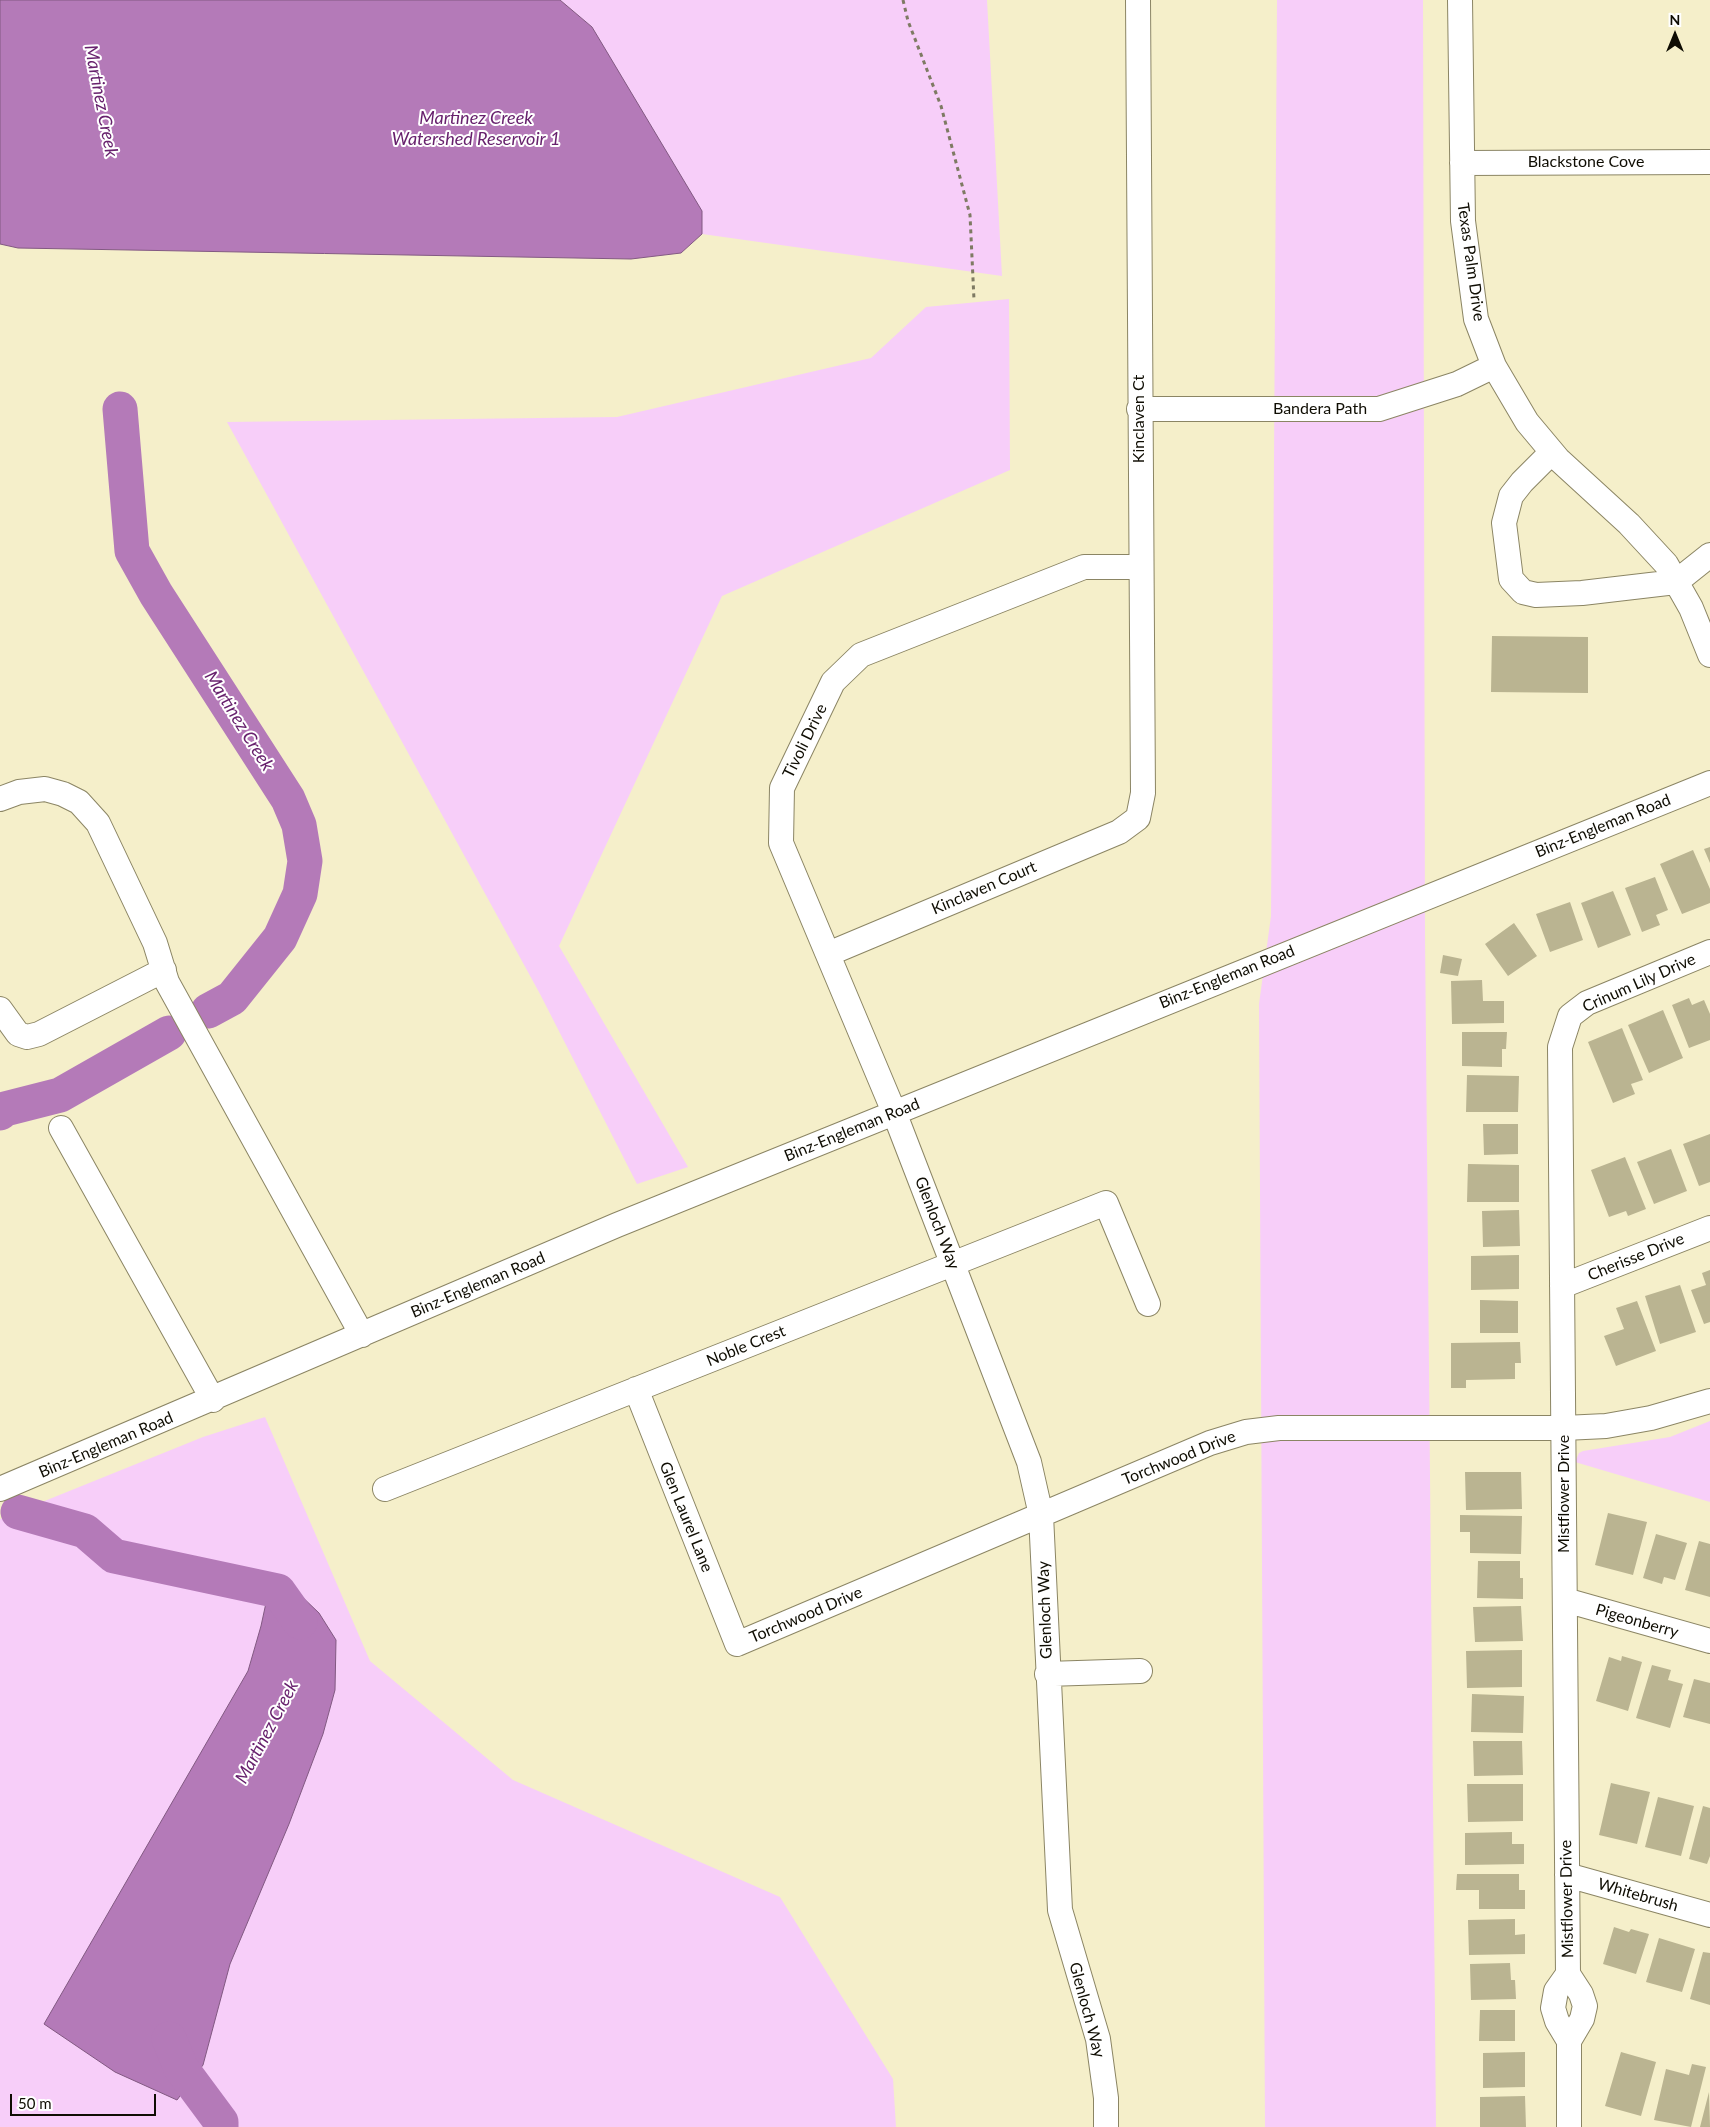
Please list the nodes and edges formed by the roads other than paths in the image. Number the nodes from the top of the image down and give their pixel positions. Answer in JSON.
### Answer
{"nodes":[{"id":1,"x":1460,"y":0,"type":"edge"},
{"id":2,"x":1138,"y":10,"type":"edge"},
{"id":3,"x":1710,"y":162,"type":"edge"},
{"id":4,"x":1462,"y":163,"type":"junction"},
{"id":5,"x":1494,"y":366,"type":"junction"},
{"id":6,"x":1139,"y":409,"type":"junction"},
{"id":7,"x":1552,"y":452,"type":"junction"},
{"id":8,"x":1710,"y":555,"type":"edge"},
{"id":9,"x":1140,"y":567,"type":"junction"},
{"id":10,"x":1676,"y":582,"type":"junction"},
{"id":11,"x":1710,"y":655,"type":"edge"},
{"id":12,"x":1710,"y":783,"type":"edge"},
{"id":13,"x":0,"y":800,"type":"edge"},
{"id":14,"x":1138,"y":818,"type":"joint"},
{"id":15,"x":1710,"y":952,"type":"edge"},
{"id":16,"x":828,"y":954,"type":"junction"},
{"id":17,"x":164,"y":970,"type":"junction"},
{"id":18,"x":0,"y":1009,"type":"edge"},
{"id":19,"x":1570,"y":1016,"type":"joint"},
{"id":20,"x":894,"y":1112,"type":"junction"},
{"id":21,"x":60,"y":1128,"type":"dead end"},
{"id":22,"x":1710,"y":1228,"type":"edge"},
{"id":23,"x":952,"y":1264,"type":"junction"},
{"id":24,"x":1562,"y":1286,"type":"junction"},
{"id":25,"x":1148,"y":1304,"type":"dead end"},
{"id":26,"x":362,"y":1335,"type":"junction"},
{"id":27,"x":636,"y":1389,"type":"junction"},
{"id":28,"x":212,"y":1400,"type":"junction"},
{"id":29,"x":1710,"y":1401,"type":"edge"},
{"id":30,"x":1564,"y":1428,"type":"junction"},
{"id":31,"x":385,"y":1488,"type":"dead end"},
{"id":32,"x":0,"y":1489,"type":"edge"},
{"id":33,"x":1041,"y":1515,"type":"junction"},
{"id":34,"x":1565,"y":1600,"type":"junction"},
{"id":35,"x":1710,"y":1641,"type":"edge"},
{"id":36,"x":737,"y":1644,"type":"joint"},
{"id":37,"x":1140,"y":1671,"type":"dead end"},
{"id":38,"x":1047,"y":1674,"type":"junction"},
{"id":39,"x":1567,"y":1875,"type":"junction"},
{"id":40,"x":1710,"y":1915,"type":"edge"},
{"id":41,"x":1106,"y":2127,"type":"edge"},
{"id":42,"x":1569,"y":2127,"type":"edge"}],
"edges":[{"from":1,"to":4,"type":"street","name":"Texas Palm Drive"},
{"from":2,"to":6,"type":"street","name":"Kinclaven Ct"},
{"from":3,"to":4,"type":"street","name":"Blackstone Cove"},
{"from":4,"to":5,"type":"street","name":"Texas Palm Drive"},
{"from":5,"to":6,"type":"street","name":"Bandera Path"},
{"from":5,"to":7,"type":"street","name":"Texas Palm Drive"},
{"from":6,"to":9,"type":"street","name":"Kinclaven Ct"},
{"from":7,"to":10,"type":"street","name":"Texas Palm Drive"},
{"from":7,"to":10,"type":"street"},
{"from":8,"to":10,"type":"street"},
{"from":9,"to":14,"type":"street","name":"Kinclaven Ct"},
{"from":9,"to":16,"type":"street","name":"Tivoli Drive"},
{"from":10,"to":11,"type":"street","name":"Texas Palm Drive"},
{"from":12,"to":20,"type":"street","name":"Binz-Engleman Road"},
{"from":13,"to":17,"type":"street"},
{"from":14,"to":16,"type":"street","name":"Kinclaven Court"},
{"from":15,"to":19,"type":"street","name":"Crinum Lily Drive"},
{"from":16,"to":20,"type":"street","name":"Tivoli Drive"},
{"from":17,"to":18,"type":"street"},
{"from":17,"to":26,"type":"street"},
{"from":19,"to":24,"type":"street","name":"Mistflower Drive"},
{"from":20,"to":23,"type":"street","name":"Glenloch Way"},
{"from":20,"to":26,"type":"street","name":"Binz-Engleman Road"},
{"from":21,"to":28,"type":"street"},
{"from":22,"to":24,"type":"street","name":"Cherisse Drive"},
{"from":23,"to":25,"type":"street","name":"Noble Crest"},
{"from":23,"to":27,"type":"street","name":"Noble Crest"},
{"from":23,"to":33,"type":"street","name":"Glenloch Way"},
{"from":24,"to":30,"type":"street","name":"Mistflower Drive"},
{"from":26,"to":28,"type":"street","name":"Binz-Engleman Road"},
{"from":27,"to":31,"type":"street","name":"Noble Crest"},
{"from":27,"to":36,"type":"street","name":"Glen Laurel Lane"},
{"from":28,"to":32,"type":"street","name":"Binz-Engleman Road"},
{"from":29,"to":30,"type":"street","name":"Torchwood Drive"},
{"from":30,"to":33,"type":"street","name":"Torchwood Drive"},
{"from":30,"to":34,"type":"street","name":"Mistflower Drive"},
{"from":33,"to":36,"type":"street","name":"Torchwood Drive"},
{"from":33,"to":38,"type":"street","name":"Glenloch Way"},
{"from":34,"to":35,"type":"street","name":"Pigeonberry"},
{"from":34,"to":39,"type":"street","name":"Mistflower Drive"},
{"from":37,"to":38,"type":"street"},
{"from":38,"to":41,"type":"street","name":"Glenloch Way"},
{"from":39,"to":40,"type":"street","name":"Whitebrush"},
{"from":39,"to":42,"type":"street","name":"Mistflower Drive"}]}
